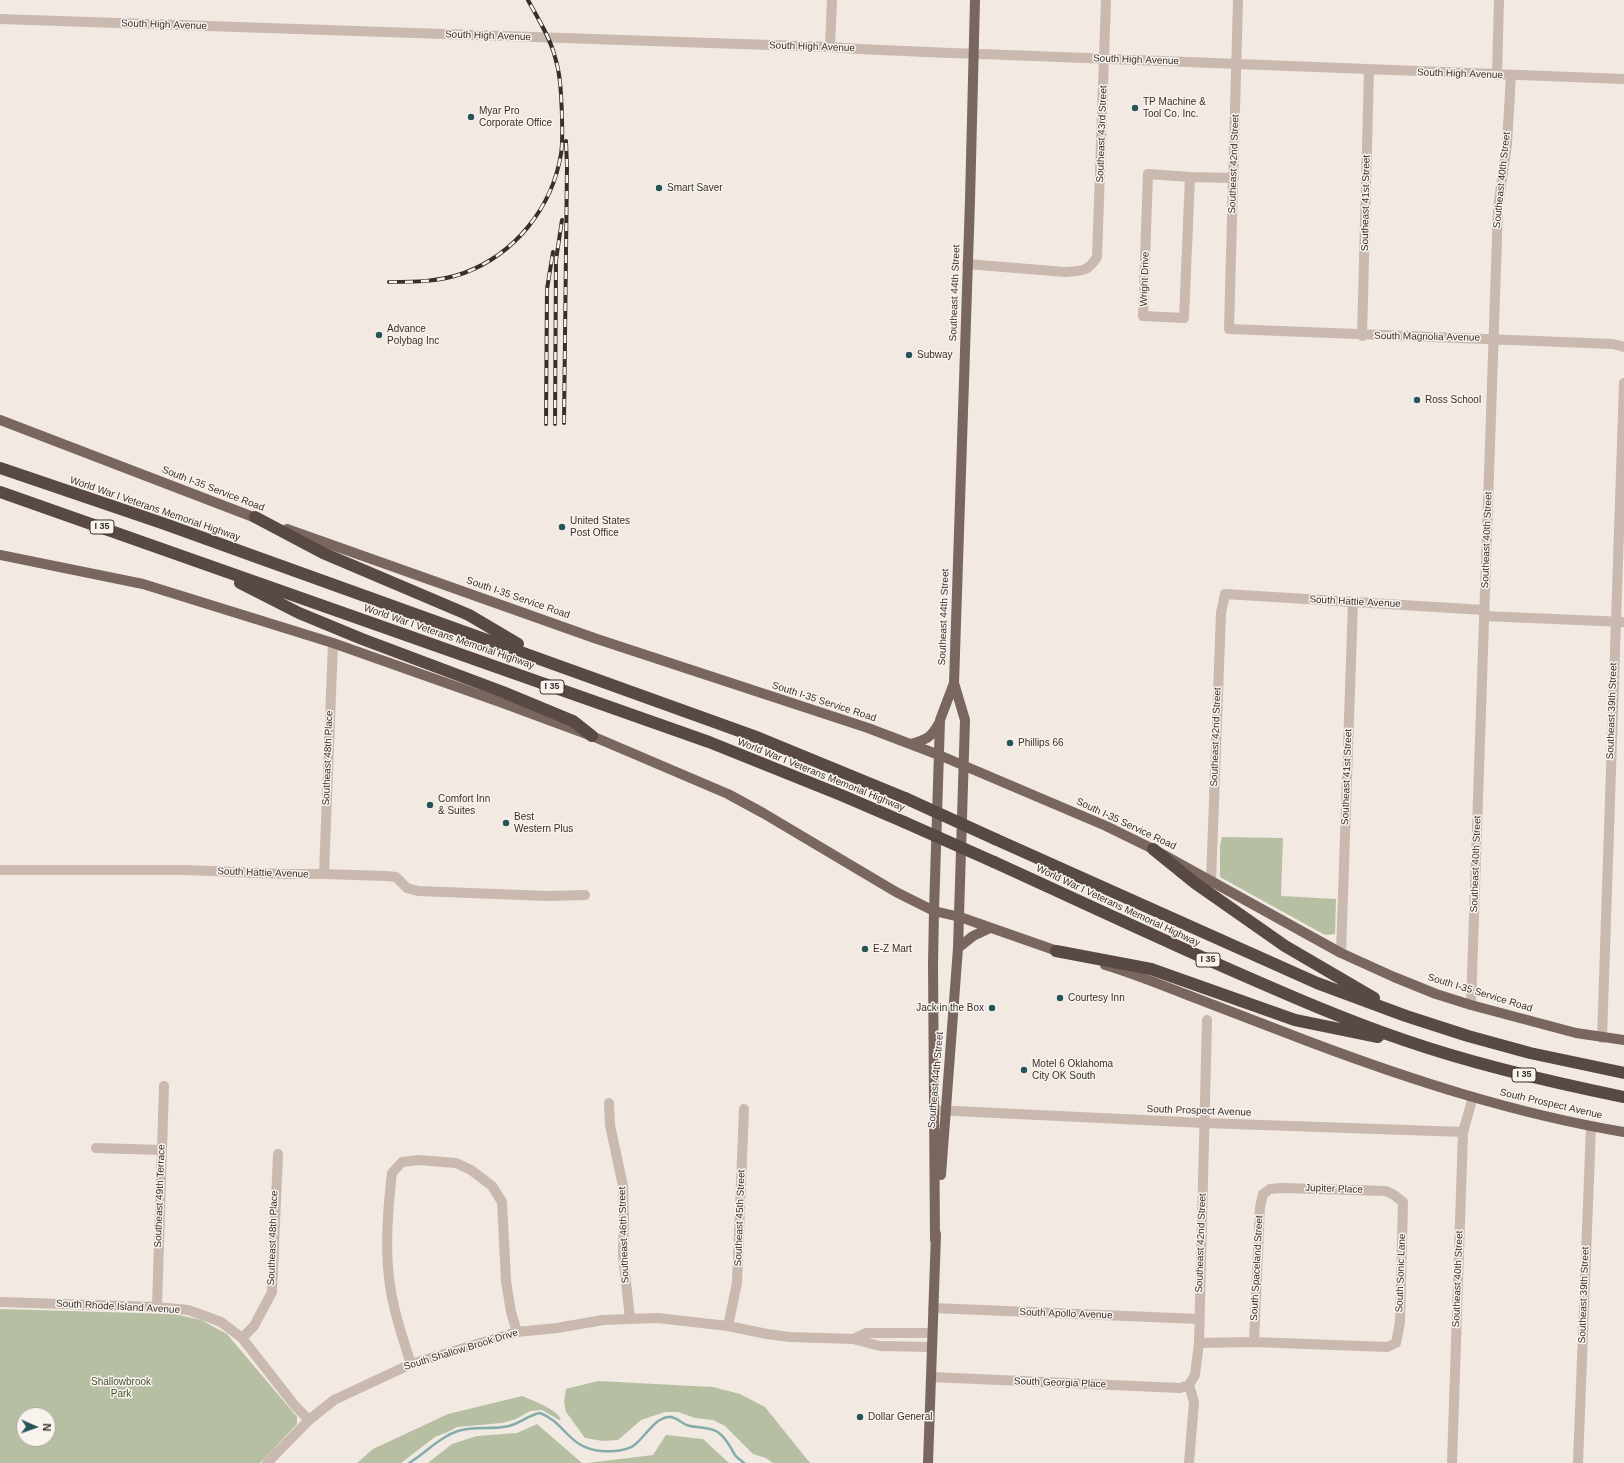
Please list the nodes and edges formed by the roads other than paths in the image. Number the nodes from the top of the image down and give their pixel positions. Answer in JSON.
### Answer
{"nodes":[{"id":1,"x":832,"y":0,"type":"edge"},
{"id":2,"x":975,"y":0,"type":"edge"},
{"id":3,"x":1106,"y":0,"type":"edge"},
{"id":4,"x":1238,"y":0,"type":"edge"},
{"id":5,"x":1499,"y":0,"type":"edge"},
{"id":6,"x":0,"y":19,"type":"edge"},
{"id":7,"x":830,"y":47,"type":"junction"},
{"id":8,"x":974,"y":54,"type":"junction"},
{"id":9,"x":1104,"y":59,"type":"junction"},
{"id":10,"x":1236,"y":65,"type":"junction"},
{"id":11,"x":1369,"y":70,"type":"junction"},
{"id":12,"x":1497,"y":75,"type":"junction"},
{"id":13,"x":1511,"y":75,"type":"junction"},
{"id":14,"x":1624,"y":79,"type":"edge"},
{"id":15,"x":1190,"y":176,"type":"junction"},
{"id":16,"x":1234,"y":178,"type":"junction"},
{"id":17,"x":967,"y":264,"type":"junction"},
{"id":18,"x":1229,"y":329,"type":"joint"},
{"id":19,"x":1362,"y":336,"type":"junction"},
{"id":20,"x":1494,"y":339,"type":"junction"},
{"id":21,"x":1624,"y":347,"type":"edge"},
{"id":22,"x":1624,"y":383,"type":"edge"},
{"id":23,"x":0,"y":420,"type":"edge"},
{"id":24,"x":0,"y":468,"type":"edge"},
{"id":25,"x":0,"y":492,"type":"edge"},
{"id":26,"x":255,"y":518,"type":"junction"},
{"id":27,"x":1621,"y":524,"type":"edge"},
{"id":28,"x":0,"y":555,"type":"edge"},
{"id":29,"x":197,"y":561,"type":"junction"},
{"id":30,"x":1225,"y":594,"type":"joint"},
{"id":31,"x":1353,"y":602,"type":"junction"},
{"id":32,"x":1484,"y":613,"type":"junction"},
{"id":33,"x":1620,"y":622,"type":"edge"},
{"id":34,"x":333,"y":642,"type":"junction"},
{"id":35,"x":542,"y":658,"type":"junction"},
{"id":36,"x":954,"y":683,"type":"junction"},
{"id":37,"x":940,"y":720,"type":"junction"},
{"id":38,"x":592,"y":736,"type":"junction"},
{"id":39,"x":910,"y":744,"type":"junction"},
{"id":40,"x":939,"y":755,"type":"junction"},
{"id":41,"x":964,"y":765,"type":"junction"},
{"id":42,"x":1153,"y":849,"type":"junction"},
{"id":43,"x":0,"y":870,"type":"edge"},
{"id":44,"x":324,"y":874,"type":"junction"},
{"id":45,"x":1212,"y":881,"type":"junction"},
{"id":46,"x":585,"y":895,"type":"dead end"},
{"id":47,"x":934,"y":911,"type":"junction"},
{"id":48,"x":960,"y":917,"type":"junction"},
{"id":49,"x":990,"y":928,"type":"junction"},
{"id":50,"x":958,"y":948,"type":"junction"},
{"id":51,"x":1056,"y":951,"type":"junction"},
{"id":52,"x":1341,"y":952,"type":"junction"},
{"id":53,"x":1471,"y":1005,"type":"junction"},
{"id":54,"x":1406,"y":1016,"type":"junction"},
{"id":55,"x":1207,"y":1020,"type":"dead end"},
{"id":56,"x":1602,"y":1038,"type":"junction"},
{"id":57,"x":1624,"y":1040,"type":"edge"},
{"id":58,"x":1426,"y":1047,"type":"junction"},
{"id":59,"x":1624,"y":1073,"type":"edge"},
{"id":60,"x":164,"y":1086,"type":"dead end"},
{"id":61,"x":1473,"y":1097,"type":"junction"},
{"id":62,"x":1624,"y":1097,"type":"edge"},
{"id":63,"x":608,"y":1103,"type":"dead end"},
{"id":64,"x":744,"y":1109,"type":"dead end"},
{"id":65,"x":934,"y":1110,"type":"junction"},
{"id":66,"x":946,"y":1110,"type":"junction"},
{"id":67,"x":1205,"y":1123,"type":"junction"},
{"id":68,"x":1591,"y":1126,"type":"junction"},
{"id":69,"x":1463,"y":1132,"type":"junction"},
{"id":70,"x":1624,"y":1132,"type":"edge"},
{"id":71,"x":96,"y":1148,"type":"dead end"},
{"id":72,"x":162,"y":1150,"type":"junction"},
{"id":73,"x":278,"y":1154,"type":"dead end"},
{"id":74,"x":1263,"y":1194,"type":"joint"},
{"id":75,"x":1403,"y":1202,"type":"joint"},
{"id":76,"x":936,"y":1240,"type":"junction"},
{"id":77,"x":0,"y":1302,"type":"edge"},
{"id":78,"x":157,"y":1307,"type":"junction"},
{"id":79,"x":933,"y":1308,"type":"junction"},
{"id":80,"x":630,"y":1319,"type":"junction"},
{"id":81,"x":1199,"y":1319,"type":"junction"},
{"id":82,"x":728,"y":1326,"type":"junction"},
{"id":83,"x":517,"y":1332,"type":"junction"},
{"id":84,"x":932,"y":1333,"type":"junction"},
{"id":85,"x":242,"y":1338,"type":"junction"},
{"id":86,"x":853,"y":1339,"type":"junction"},
{"id":87,"x":1254,"y":1342,"type":"junction"},
{"id":88,"x":1199,"y":1343,"type":"junction"},
{"id":89,"x":932,"y":1347,"type":"junction"},
{"id":90,"x":411,"y":1364,"type":"junction"},
{"id":91,"x":931,"y":1377,"type":"junction"},
{"id":92,"x":1189,"y":1385,"type":"junction"},
{"id":93,"x":309,"y":1420,"type":"junction"},
{"id":94,"x":267,"y":1463,"type":"edge"},
{"id":95,"x":928,"y":1463,"type":"edge"},
{"id":96,"x":1189,"y":1463,"type":"edge"},
{"id":97,"x":1452,"y":1463,"type":"edge"},
{"id":98,"x":1578,"y":1463,"type":"edge"}],
"edges":[{"from":1,"to":7,"type":"street"},
{"from":2,"to":8,"type":"main road","name":"Southeast 44th Street"},
{"from":3,"to":9,"type":"street","name":"Southeast 43rd Street"},
{"from":4,"to":10,"type":"street","name":"Southeast 42nd Street"},
{"from":5,"to":12,"type":"street"},
{"from":6,"to":7,"type":"street","name":"South High Avenue"},
{"from":7,"to":8,"type":"street","name":"South High Avenue"},
{"from":8,"to":9,"type":"street","name":"South High Avenue"},
{"from":8,"to":17,"type":"main road","name":"Southeast 44th Street"},
{"from":9,"to":10,"type":"street","name":"South High Avenue"},
{"from":9,"to":17,"type":"street","name":"Southeast 43rd Street"},
{"from":10,"to":11,"type":"street","name":"South High Avenue"},
{"from":10,"to":16,"type":"street","name":"Southeast 42nd Street"},
{"from":11,"to":12,"type":"street","name":"South High Avenue"},
{"from":11,"to":19,"type":"street","name":"Southeast 41st Street"},
{"from":12,"to":13,"type":"street","name":"South High Avenue"},
{"from":13,"to":14,"type":"street","name":"South High Avenue"},
{"from":13,"to":20,"type":"street","name":"Southeast 40th Street"},
{"from":15,"to":15,"type":"street","name":"Wright Drive"},
{"from":15,"to":16,"type":"street","name":"Wright Drive"},
{"from":16,"to":18,"type":"street","name":"Southeast 42nd Street"},
{"from":17,"to":36,"type":"main road","name":"Southeast 44th Street"},
{"from":18,"to":19,"type":"street","name":"South Magnolia Avenue"},
{"from":19,"to":20,"type":"street","name":"South Magnolia Avenue"},
{"from":20,"to":21,"type":"street","name":"South Magnolia Avenue"},
{"from":20,"to":32,"type":"street","name":"Southeast 40th Street"},
{"from":22,"to":27,"type":"street","name":"Southeast 39th Street"},
{"from":23,"to":26,"type":"main road","name":"South I-35 Service Road"},
{"from":24,"to":35,"type":"highway","name":"World War I Veterans Memorial Highway","number":"I 35"},
{"from":25,"to":29,"type":"highway","name":"World War I Veterans Memorial Highway","number":"I 35"},
{"from":26,"to":35,"type":"highway"},
{"from":26,"to":39,"type":"main road","name":"South I-35 Service Road"},
{"from":27,"to":33,"type":"street","name":"Southeast 39th Street"},
{"from":28,"to":34,"type":"main road"},
{"from":29,"to":38,"type":"highway"},
{"from":29,"to":58,"type":"highway","name":"World War I Veterans Memorial Highway","number":"I 35","bridge":true},
{"from":30,"to":31,"type":"street","name":"South Hattie Avenue"},
{"from":30,"to":45,"type":"street","name":"Southeast 42nd Street"},
{"from":31,"to":32,"type":"street","name":"South Hattie Avenue"},
{"from":31,"to":52,"type":"street","name":"Southeast 41st Street"},
{"from":32,"to":33,"type":"street","name":"South Hattie Avenue"},
{"from":32,"to":53,"type":"street","name":"Southeast 40th Street"},
{"from":33,"to":56,"type":"street","name":"Southeast 39th Street"},
{"from":34,"to":38,"type":"main road"},
{"from":34,"to":44,"type":"street","name":"Southeast 48th Place"},
{"from":35,"to":54,"type":"highway","name":"World War I Veterans Memorial Highway","number":"I 35","bridge":true},
{"from":36,"to":37,"type":"main road","name":"Southeast 44th Street"},
{"from":36,"to":41,"type":"main road","name":"Southeast 44th Street"},
{"from":37,"to":39,"type":"main road"},
{"from":37,"to":40,"type":"main road","name":"Southeast 44th Street"},
{"from":38,"to":47,"type":"main road"},
{"from":39,"to":40,"type":"main road","name":"South I-35 Service Road"},
{"from":40,"to":41,"type":"main road","name":"South I-35 Service Road"},
{"from":40,"to":47,"type":"main road","name":"Southeast 44th Street"},
{"from":41,"to":42,"type":"main road","name":"South I-35 Service Road"},
{"from":41,"to":48,"type":"main road","name":"Southeast 44th Street"},
{"from":42,"to":45,"type":"main road","name":"South I-35 Service Road"},
{"from":42,"to":54,"type":"highway"},
{"from":43,"to":44,"type":"street","name":"South Hattie Avenue"},
{"from":44,"to":46,"type":"street","name":"South Hattie Avenue"},
{"from":45,"to":52,"type":"main road","name":"South I-35 Service Road"},
{"from":47,"to":48,"type":"main road"},
{"from":47,"to":65,"type":"main road","name":"Southeast 44th Street"},
{"from":48,"to":49,"type":"main road"},
{"from":48,"to":50,"type":"main road","name":"Southeast 44th Street"},
{"from":49,"to":50,"type":"main road"},
{"from":49,"to":51,"type":"main road"},
{"from":50,"to":66,"type":"main road","name":"Southeast 44th Street"},
{"from":51,"to":58,"type":"highway"},
{"from":51,"to":61,"type":"main road"},
{"from":52,"to":53,"type":"main road","name":"South I-35 Service Road"},
{"from":53,"to":56,"type":"main road","name":"South I-35 Service Road"},
{"from":54,"to":59,"type":"highway","name":"World War I Veterans Memorial Highway","number":"I 35"},
{"from":55,"to":67,"type":"street","name":"Southeast 42nd Street"},
{"from":56,"to":57,"type":"main road","name":"South I-35 Service Road"},
{"from":58,"to":62,"type":"highway","name":"World War I Veterans Memorial Highway","number":"I 35"},
{"from":60,"to":72,"type":"street","name":"Southeast 49th Terrace"},
{"from":61,"to":68,"type":"main road","name":"South Prospect Avenue"},
{"from":61,"to":69,"type":"street","name":"Southeast 40th Street"},
{"from":63,"to":80,"type":"street","name":"Southeast 46th Street"},
{"from":64,"to":82,"type":"street","name":"Southeast 45th Street"},
{"from":65,"to":66,"type":"street","name":"South Prospect Avenue"},
{"from":65,"to":76,"type":"main road","name":"Southeast 44th Street"},
{"from":66,"to":67,"type":"street","name":"South Prospect Avenue"},
{"from":66,"to":76,"type":"main road","name":"Southeast 44th Street"},
{"from":67,"to":69,"type":"street","name":"South Prospect Avenue"},
{"from":67,"to":81,"type":"street","name":"Southeast 42nd Street"},
{"from":68,"to":70,"type":"main road","name":"South Prospect Avenue"},
{"from":68,"to":98,"type":"street","name":"Southeast 39th Street"},
{"from":69,"to":97,"type":"street","name":"Southeast 40th Street"},
{"from":71,"to":72,"type":"street"},
{"from":72,"to":78,"type":"street","name":"Southeast 49th Terrace"},
{"from":73,"to":85,"type":"street","name":"Southeast 48th Place"},
{"from":74,"to":75,"type":"street","name":"Jupiter Place"},
{"from":74,"to":87,"type":"street","name":"South Spaceland Street"},
{"from":75,"to":87,"type":"street","name":"South Sonic Lane"},
{"from":76,"to":79,"type":"main road","name":"Southeast 44th Street"},
{"from":77,"to":78,"type":"street","name":"South Rhode Island Avenue"},
{"from":78,"to":85,"type":"street","name":"South Rhode Island Avenue"},
{"from":79,"to":81,"type":"street","name":"South Apollo Avenue"},
{"from":79,"to":84,"type":"main road","name":"Southeast 44th Street"},
{"from":80,"to":82,"type":"street","name":"South Shallow Brook Drive"},
{"from":80,"to":83,"type":"street","name":"South Shallow Brook Drive"},
{"from":81,"to":88,"type":"street","name":"Southeast 42nd Street"},
{"from":82,"to":86,"type":"street","name":"South Shallow Brook Drive"},
{"from":83,"to":90,"type":"street","name":"South Shallow Brook Drive"},
{"from":83,"to":90,"type":"street"},
{"from":84,"to":86,"type":"street","name":"South Shallow Brook Drive"},
{"from":84,"to":89,"type":"main road","name":"Southeast 44th Street"},
{"from":85,"to":93,"type":"street","name":"South Rhode Island Avenue"},
{"from":86,"to":89,"type":"street","name":"South Shallow Brook Drive"},
{"from":87,"to":88,"type":"street"},
{"from":88,"to":92,"type":"street","name":"Southeast 42nd Street"},
{"from":89,"to":91,"type":"main road","name":"Southeast 44th Street"},
{"from":90,"to":93,"type":"street","name":"South Shallow Brook Drive"},
{"from":91,"to":92,"type":"street","name":"South Georgia Place"},
{"from":91,"to":95,"type":"main road","name":"Southeast 44th Street"},
{"from":92,"to":96,"type":"street"},
{"from":93,"to":94,"type":"street","name":"South Shallow Brook Drive"}]}
